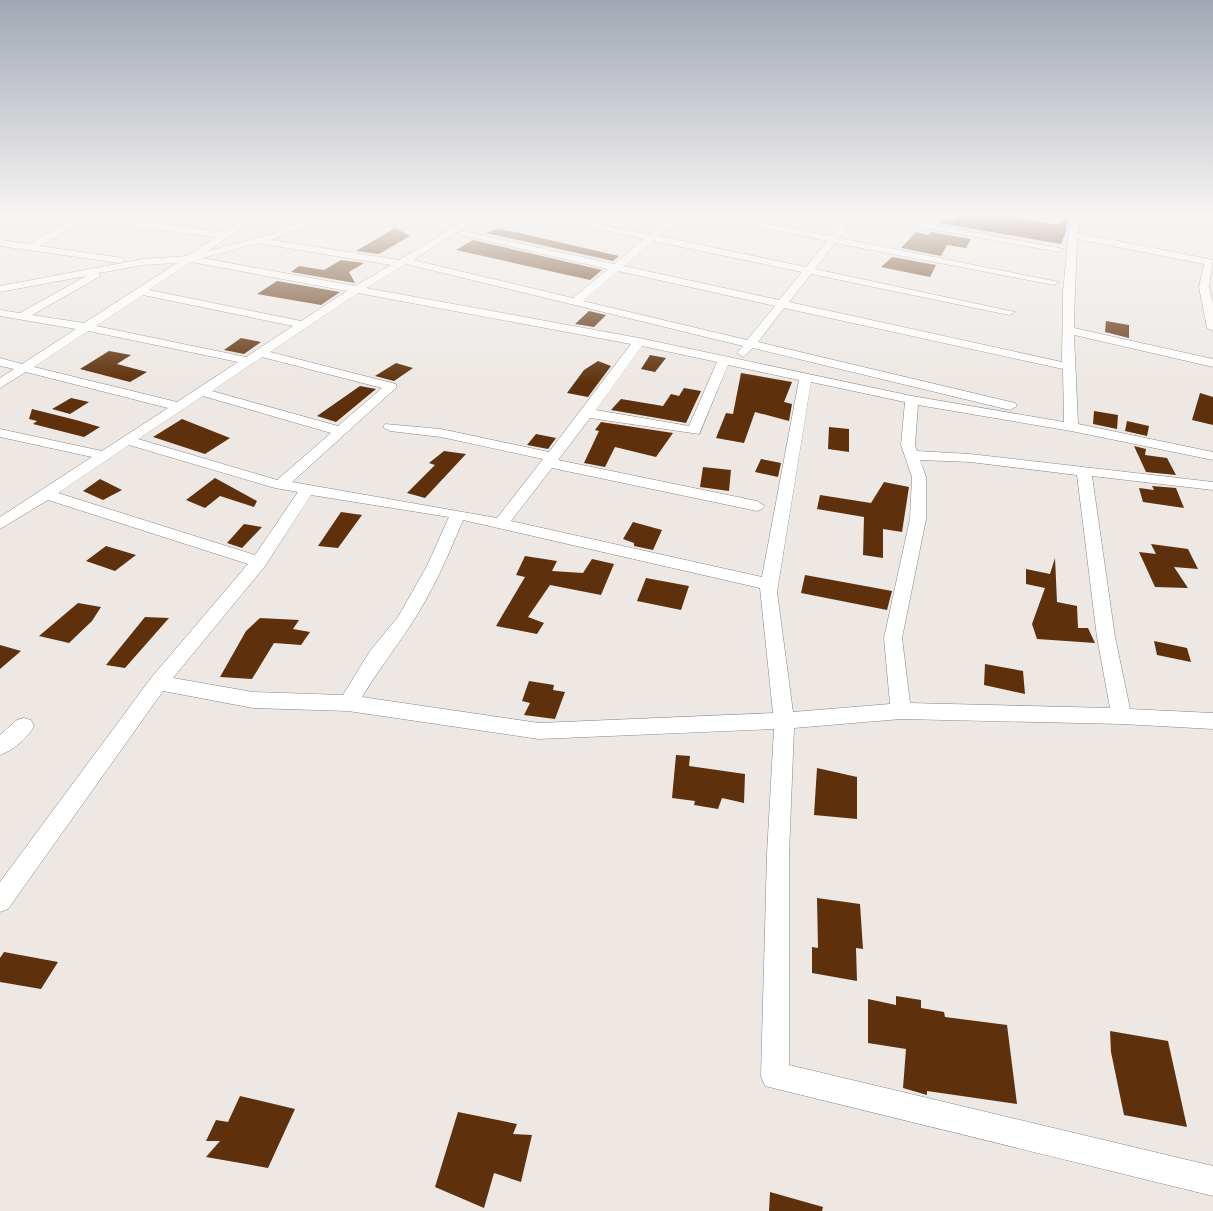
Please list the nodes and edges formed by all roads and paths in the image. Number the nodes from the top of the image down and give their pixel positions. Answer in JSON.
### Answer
{"nodes":[{"id":1,"x":99,"y":270,"type":"edge"},
{"id":2,"x":104,"y":270,"type":"edge"},
{"id":3,"x":174,"y":270,"type":"edge"},
{"id":4,"x":248,"y":270,"type":"edge"},
{"id":5,"x":390,"y":270,"type":"edge"},
{"id":6,"x":434,"y":270,"type":"edge"},
{"id":7,"x":614,"y":270,"type":"edge"},
{"id":8,"x":628,"y":270,"type":"edge"},
{"id":9,"x":808,"y":270,"type":"joint"},
{"id":10,"x":988,"y":270,"type":"edge"},
{"id":11,"x":1071,"y":270,"type":"edge"},
{"id":12,"x":1209,"y":270,"type":"edge"},
{"id":13,"x":1054,"y":282,"type":"dead end"},
{"id":14,"x":0,"y":289,"type":"edge"},
{"id":15,"x":358,"y":289,"type":"junction"},
{"id":16,"x":143,"y":292,"type":"junction"},
{"id":17,"x":575,"y":302,"type":"junction"},
{"id":18,"x":780,"y":305,"type":"junction"},
{"id":19,"x":1009,"y":312,"type":"dead end"},
{"id":20,"x":0,"y":313,"type":"edge"},
{"id":21,"x":22,"y":316,"type":"junction"},
{"id":22,"x":304,"y":325,"type":"junction"},
{"id":23,"x":87,"y":327,"type":"junction"},
{"id":24,"x":1213,"y":328,"type":"edge"},
{"id":25,"x":1068,"y":330,"type":"junction"},
{"id":26,"x":639,"y":342,"type":"junction"},
{"id":27,"x":749,"y":344,"type":"junction"},
{"id":28,"x":254,"y":357,"type":"junction"},
{"id":29,"x":731,"y":361,"type":"junction"},
{"id":30,"x":0,"y":362,"type":"edge"},
{"id":31,"x":1213,"y":363,"type":"edge"},
{"id":32,"x":29,"y":367,"type":"junction"},
{"id":33,"x":1069,"y":368,"type":"junction"},
{"id":34,"x":806,"y":377,"type":"junction"},
{"id":35,"x":0,"y":384,"type":"edge"},
{"id":36,"x":202,"y":392,"type":"junction"},
{"id":37,"x":912,"y":400,"type":"junction"},
{"id":38,"x":181,"y":407,"type":"junction"},
{"id":39,"x":587,"y":413,"type":"junction"},
{"id":40,"x":1036,"y":421,"type":"junction"},
{"id":41,"x":390,"y":427,"type":"dead end"},
{"id":42,"x":1070,"y":427,"type":"junction"},
{"id":43,"x":340,"y":431,"type":"junction"},
{"id":44,"x":0,"y":433,"type":"edge"},
{"id":45,"x":129,"y":441,"type":"junction"},
{"id":46,"x":913,"y":455,"type":"junction"},
{"id":47,"x":106,"y":456,"type":"junction"},
{"id":48,"x":1213,"y":456,"type":"edge"},
{"id":49,"x":552,"y":460,"type":"junction"},
{"id":50,"x":1084,"y":471,"type":"junction"},
{"id":51,"x":280,"y":485,"type":"junction"},
{"id":52,"x":1213,"y":486,"type":"edge"},
{"id":53,"x":307,"y":490,"type":"junction"},
{"id":54,"x":46,"y":494,"type":"junction"},
{"id":55,"x":757,"y":506,"type":"dead end"},
{"id":56,"x":458,"y":514,"type":"junction"},
{"id":57,"x":501,"y":523,"type":"junction"},
{"id":58,"x":0,"y":524,"type":"edge"},
{"id":59,"x":259,"y":562,"type":"junction"},
{"id":60,"x":769,"y":584,"type":"junction"},
{"id":61,"x":158,"y":682,"type":"junction"},
{"id":62,"x":348,"y":703,"type":"junction"},
{"id":63,"x":901,"y":711,"type":"junction"},
{"id":64,"x":1122,"y":716,"type":"junction"},
{"id":65,"x":784,"y":721,"type":"junction"},
{"id":66,"x":1213,"y":721,"type":"edge"},
{"id":67,"x":24,"y":726,"type":"dead end"},
{"id":68,"x":0,"y":747,"type":"edge"},
{"id":69,"x":0,"y":901,"type":"edge"},
{"id":70,"x":1213,"y":1181,"type":"edge"}],
"edges":[{"from":1,"to":14,"type":"street"},
{"from":2,"to":21,"type":"street"},
{"from":3,"to":16,"type":"street"},
{"from":4,"to":15,"type":"street"},
{"from":5,"to":15,"type":"street"},
{"from":6,"to":17,"type":"street"},
{"from":7,"to":17,"type":"street"},
{"from":8,"to":18,"type":"street"},
{"from":9,"to":18,"type":"street"},
{"from":9,"to":19,"type":"street"},
{"from":10,"to":13,"type":"street"},
{"from":11,"to":25,"type":"street"},
{"from":12,"to":24,"type":"street"},
{"from":15,"to":22,"type":"street"},
{"from":15,"to":26,"type":"street"},
{"from":16,"to":22,"type":"street"},
{"from":16,"to":23,"type":"street"},
{"from":17,"to":27,"type":"street"},
{"from":18,"to":27,"type":"street"},
{"from":18,"to":33,"type":"street"},
{"from":20,"to":21,"type":"street"},
{"from":21,"to":23,"type":"street"},
{"from":22,"to":28,"type":"street"},
{"from":23,"to":28,"type":"street"},
{"from":23,"to":32,"type":"street"},
{"from":25,"to":31,"type":"street"},
{"from":25,"to":33,"type":"street"},
{"from":26,"to":29,"type":"street"},
{"from":26,"to":39,"type":"street"},
{"from":27,"to":29,"type":"street"},
{"from":27,"to":40,"type":"street"},
{"from":28,"to":36,"type":"street"},
{"from":28,"to":43,"type":"street"},
{"from":29,"to":34,"type":"street"},
{"from":29,"to":39,"type":"street"},
{"from":30,"to":32,"type":"street"},
{"from":32,"to":35,"type":"street"},
{"from":32,"to":38,"type":"street"},
{"from":33,"to":42,"type":"street"},
{"from":34,"to":37,"type":"street"},
{"from":34,"to":60,"type":"street"},
{"from":36,"to":38,"type":"street"},
{"from":36,"to":43,"type":"street"},
{"from":37,"to":40,"type":"street"},
{"from":37,"to":46,"type":"street"},
{"from":38,"to":45,"type":"street"},
{"from":39,"to":49,"type":"street"},
{"from":40,"to":42,"type":"street"},
{"from":41,"to":49,"type":"street"},
{"from":42,"to":48,"type":"street"},
{"from":43,"to":51,"type":"street"},
{"from":44,"to":47,"type":"street"},
{"from":45,"to":47,"type":"street"},
{"from":45,"to":51,"type":"street"},
{"from":46,"to":50,"type":"street"},
{"from":46,"to":63,"type":"street"},
{"from":47,"to":54,"type":"street"},
{"from":49,"to":55,"type":"street"},
{"from":49,"to":57,"type":"street"},
{"from":50,"to":52,"type":"street"},
{"from":50,"to":64,"type":"street"},
{"from":51,"to":53,"type":"street"},
{"from":53,"to":56,"type":"street"},
{"from":53,"to":59,"type":"street"},
{"from":54,"to":58,"type":"street"},
{"from":54,"to":59,"type":"street"},
{"from":56,"to":57,"type":"street"},
{"from":56,"to":62,"type":"street"},
{"from":57,"to":60,"type":"street"},
{"from":59,"to":61,"type":"street"},
{"from":60,"to":65,"type":"street"},
{"from":61,"to":62,"type":"street"},
{"from":61,"to":69,"type":"street"},
{"from":62,"to":65,"type":"street"},
{"from":63,"to":64,"type":"street"},
{"from":63,"to":65,"type":"street"},
{"from":64,"to":66,"type":"street"},
{"from":65,"to":70,"type":"street"},
{"from":67,"to":68,"type":"street"}]}
